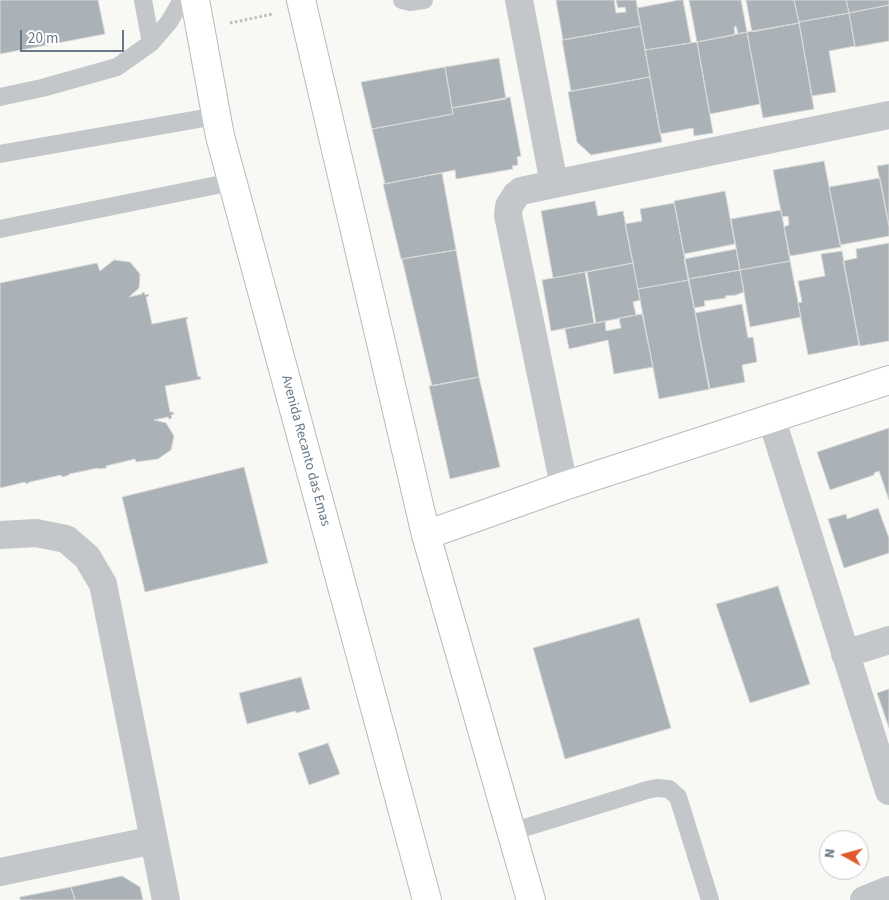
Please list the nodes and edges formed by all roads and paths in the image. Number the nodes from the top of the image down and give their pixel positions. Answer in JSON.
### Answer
{"nodes":[{"id":1,"x":144,"y":0,"type":"edge"},
{"id":2,"x":182,"y":0,"type":"edge"},
{"id":3,"x":194,"y":0,"type":"edge"},
{"id":4,"x":402,"y":0,"type":"edge"},
{"id":5,"x":424,"y":0,"type":"edge"},
{"id":6,"x":519,"y":0,"type":"edge"},
{"id":7,"x":302,"y":4,"type":"edge"},
{"id":8,"x":200,"y":29,"type":"junction"},
{"id":9,"x":151,"y":43,"type":"junction"},
{"id":10,"x":0,"y":97,"type":"edge"},
{"id":11,"x":889,"y":115,"type":"edge"},
{"id":12,"x":216,"y":116,"type":"junction"},
{"id":13,"x":0,"y":154,"type":"edge"},
{"id":14,"x":232,"y":182,"type":"junction"},
{"id":15,"x":554,"y":184,"type":"junction"},
{"id":16,"x":0,"y":229,"type":"edge"},
{"id":17,"x":889,"y":380,"type":"edge"},
{"id":18,"x":771,"y":417,"type":"junction"},
{"id":19,"x":564,"y":486,"type":"junction"},
{"id":20,"x":0,"y":535,"type":"edge"},
{"id":21,"x":426,"y":535,"type":"junction"},
{"id":22,"x":889,"y":640,"type":"edge"},
{"id":23,"x":844,"y":654,"type":"junction"},
{"id":24,"x":889,"y":791,"type":"edge"},
{"id":25,"x":511,"y":832,"type":"junction"},
{"id":26,"x":154,"y":840,"type":"junction"},
{"id":27,"x":0,"y":872,"type":"edge"},
{"id":28,"x":889,"y":890,"type":"edge"},
{"id":29,"x":166,"y":900,"type":"edge"},
{"id":30,"x":427,"y":900,"type":"edge"},
{"id":31,"x":531,"y":900,"type":"edge"},
{"id":32,"x":710,"y":900,"type":"edge"},
{"id":33,"x":864,"y":900,"type":"edge"}],
"edges":[{"from":1,"to":9,"type":"lane"},
{"from":2,"to":9,"type":"lane"},
{"from":3,"to":8,"type":"main road","name":"Avenida Recanto das Emas"},
{"from":4,"to":5,"type":"lane"},
{"from":6,"to":15,"type":"street"},
{"from":7,"to":8,"type":"path"},
{"from":7,"to":21,"type":"main road"},
{"from":8,"to":12,"type":"main road","name":"Avenida Recanto das Emas"},
{"from":9,"to":10,"type":"lane"},
{"from":11,"to":15,"type":"street"},
{"from":12,"to":13,"type":"lane"},
{"from":12,"to":14,"type":"main road","name":"Avenida Recanto das Emas"},
{"from":14,"to":16,"type":"lane"},
{"from":14,"to":30,"type":"main road","name":"Avenida Recanto das Emas"},
{"from":15,"to":19,"type":"street"},
{"from":17,"to":18,"type":"main road"},
{"from":18,"to":19,"type":"main road"},
{"from":18,"to":23,"type":"street"},
{"from":19,"to":21,"type":"main road"},
{"from":20,"to":26,"type":"street"},
{"from":21,"to":25,"type":"main road"},
{"from":22,"to":23,"type":"street"},
{"from":23,"to":24,"type":"street"},
{"from":25,"to":31,"type":"main road"},
{"from":25,"to":32,"type":"lane"},
{"from":26,"to":27,"type":"street"},
{"from":26,"to":29,"type":"street"},
{"from":28,"to":33,"type":"street"}]}
